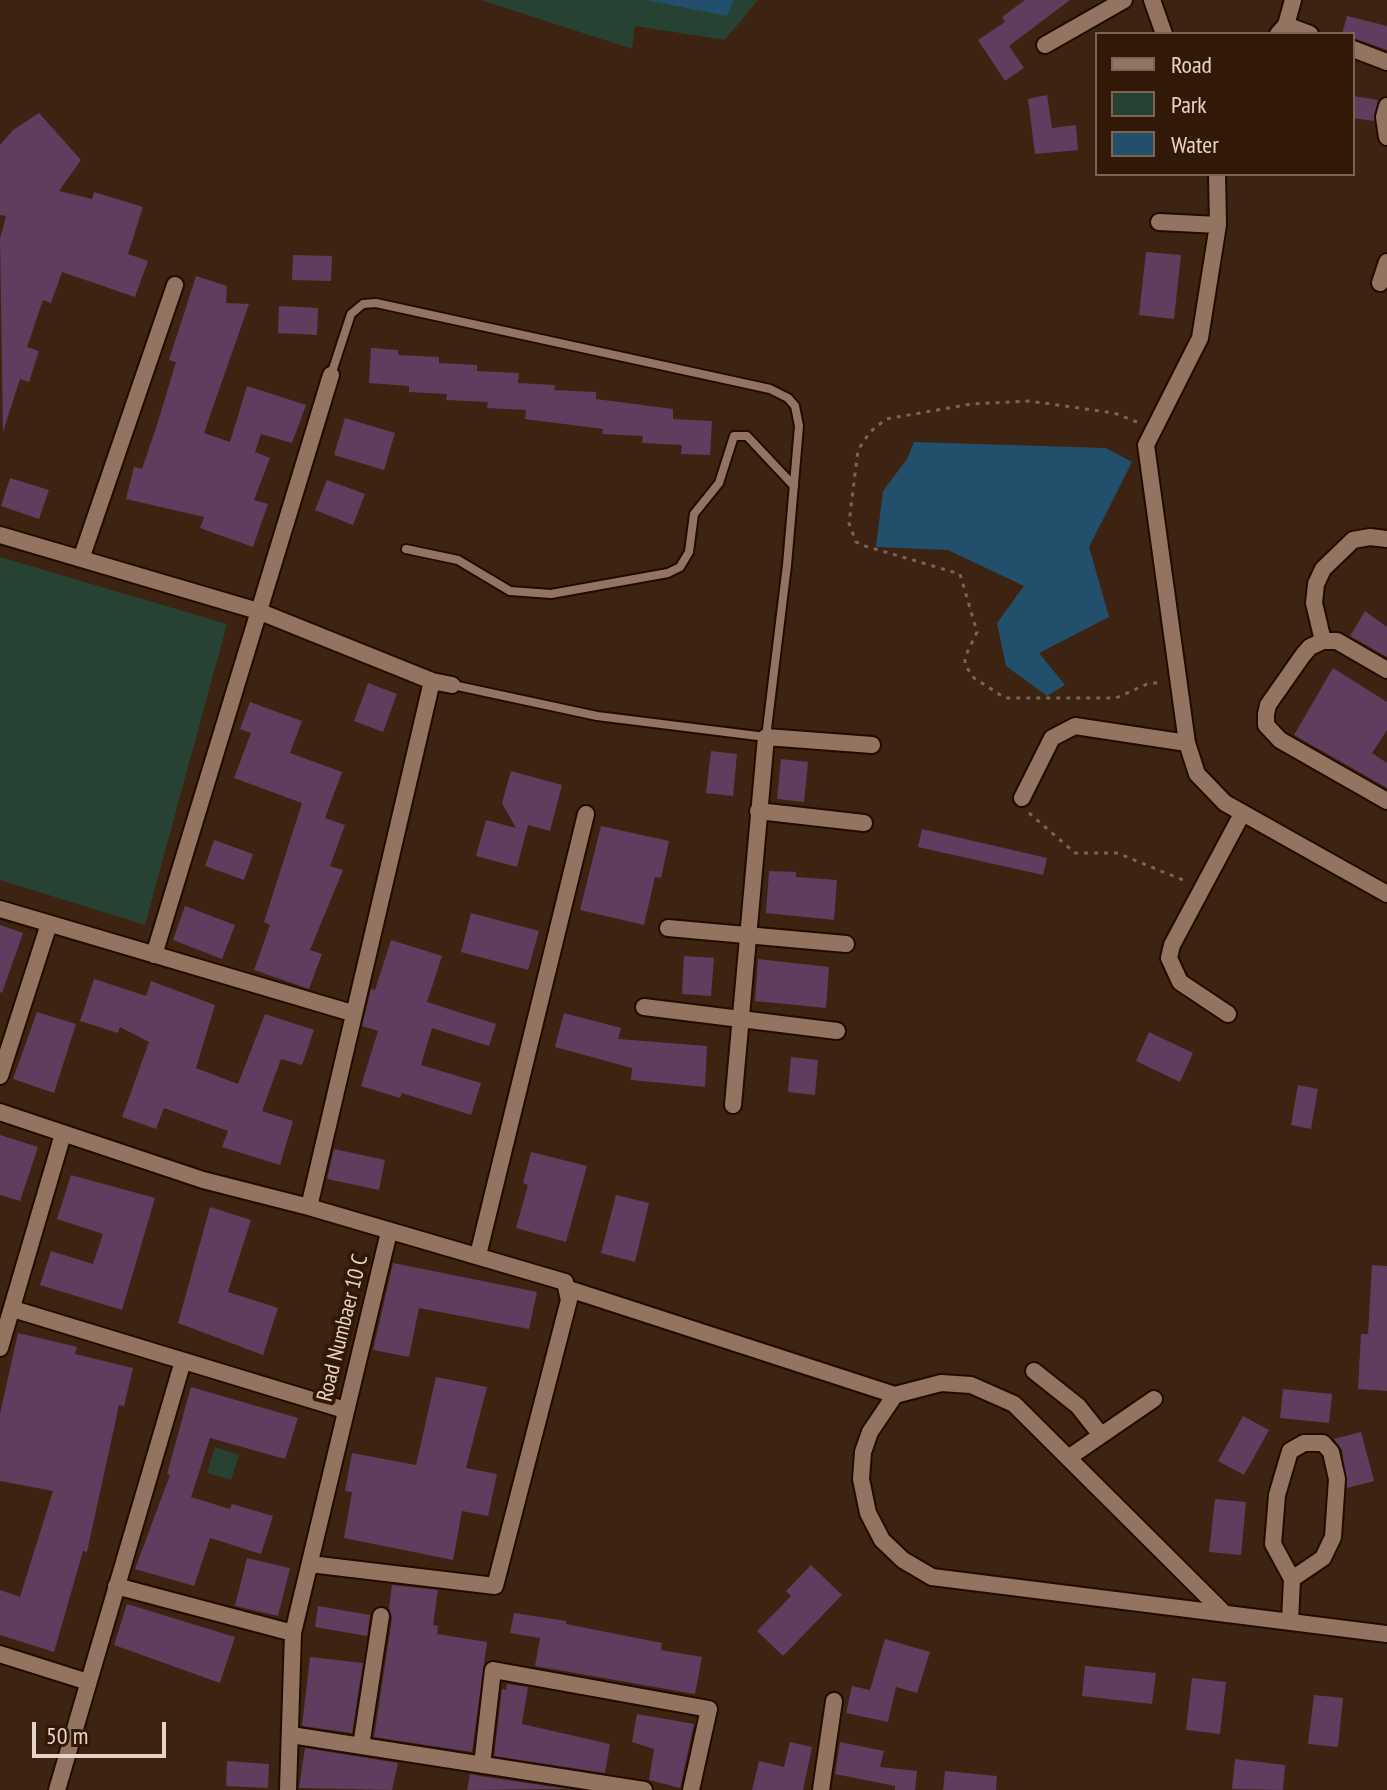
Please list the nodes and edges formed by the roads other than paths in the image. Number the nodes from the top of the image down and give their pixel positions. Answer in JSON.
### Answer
{"nodes":[{"id":1,"x":1124,"y":0,"type":"edge"},
{"id":2,"x":1152,"y":0,"type":"edge"},
{"id":3,"x":1293,"y":0,"type":"edge"},
{"id":4,"x":1282,"y":30,"type":"edge"},
{"id":5,"x":1163,"y":32,"type":"edge"},
{"id":6,"x":1045,"y":45,"type":"dead end"},
{"id":7,"x":1355,"y":50,"type":"edge"},
{"id":8,"x":1387,"y":62,"type":"edge"},
{"id":9,"x":1387,"y":106,"type":"edge"},
{"id":10,"x":1387,"y":137,"type":"edge"},
{"id":11,"x":1217,"y":176,"type":"edge"},
{"id":12,"x":1159,"y":222,"type":"dead end"},
{"id":13,"x":1218,"y":225,"type":"junction"},
{"id":14,"x":1387,"y":262,"type":"edge"},
{"id":15,"x":1380,"y":283,"type":"dead end"},
{"id":16,"x":175,"y":285,"type":"dead end"},
{"id":17,"x":331,"y":375,"type":"joint"},
{"id":18,"x":794,"y":486,"type":"junction"},
{"id":19,"x":0,"y":535,"type":"edge"},
{"id":20,"x":1387,"y":539,"type":"edge"},
{"id":21,"x":406,"y":549,"type":"dead end"},
{"id":22,"x":81,"y":559,"type":"junction"},
{"id":23,"x":258,"y":611,"type":"junction"},
{"id":24,"x":1323,"y":641,"type":"junction"},
{"id":25,"x":1387,"y":670,"type":"edge"},
{"id":26,"x":432,"y":681,"type":"junction"},
{"id":27,"x":452,"y":685,"type":"joint"},
{"id":28,"x":766,"y":737,"type":"junction"},
{"id":29,"x":1187,"y":743,"type":"junction"},
{"id":30,"x":872,"y":745,"type":"dead end"},
{"id":31,"x":1022,"y":798,"type":"road end"},
{"id":32,"x":1387,"y":801,"type":"edge"},
{"id":33,"x":758,"y":811,"type":"junction"},
{"id":34,"x":586,"y":814,"type":"dead end"},
{"id":35,"x":1242,"y":814,"type":"junction"},
{"id":36,"x":864,"y":823,"type":"dead end"},
{"id":37,"x":1387,"y":894,"type":"edge"},
{"id":38,"x":0,"y":909,"type":"edge"},
{"id":39,"x":49,"y":924,"type":"junction"},
{"id":40,"x":668,"y":928,"type":"dead end"},
{"id":41,"x":749,"y":936,"type":"junction"},
{"id":42,"x":846,"y":944,"type":"dead end"},
{"id":43,"x":154,"y":955,"type":"junction"},
{"id":44,"x":644,"y":1007,"type":"dead end"},
{"id":45,"x":352,"y":1013,"type":"junction"},
{"id":46,"x":1228,"y":1014,"type":"dead end"},
{"id":47,"x":739,"y":1019,"type":"junction"},
{"id":48,"x":837,"y":1031,"type":"dead end"},
{"id":49,"x":0,"y":1076,"type":"edge"},
{"id":50,"x":733,"y":1105,"type":"dead end"},
{"id":51,"x":0,"y":1112,"type":"edge"},
{"id":52,"x":63,"y":1134,"type":"junction"},
{"id":53,"x":309,"y":1207,"type":"junction"},
{"id":54,"x":389,"y":1232,"type":"junction"},
{"id":55,"x":478,"y":1255,"type":"junction"},
{"id":56,"x":569,"y":1289,"type":"junction"},
{"id":57,"x":13,"y":1309,"type":"junction"},
{"id":58,"x":0,"y":1348,"type":"edge"},
{"id":59,"x":183,"y":1361,"type":"junction"},
{"id":60,"x":1034,"y":1371,"type":"dead end"},
{"id":61,"x":895,"y":1395,"type":"junction"},
{"id":62,"x":1154,"y":1399,"type":"dead end"},
{"id":63,"x":345,"y":1410,"type":"junction"},
{"id":64,"x":1101,"y":1435,"type":"junction"},
{"id":65,"x":1068,"y":1458,"type":"junction"},
{"id":66,"x":310,"y":1564,"type":"junction"},
{"id":67,"x":1292,"y":1579,"type":"junction"},
{"id":68,"x":116,"y":1586,"type":"junction"},
{"id":69,"x":1225,"y":1614,"type":"junction"},
{"id":70,"x":381,"y":1616,"type":"dead end"},
{"id":71,"x":1290,"y":1621,"type":"junction"},
{"id":72,"x":293,"y":1633,"type":"junction"},
{"id":73,"x":1387,"y":1634,"type":"edge"},
{"id":74,"x":0,"y":1654,"type":"edge"},
{"id":75,"x":88,"y":1682,"type":"junction"},
{"id":76,"x":834,"y":1701,"type":"dead end"},
{"id":77,"x":291,"y":1735,"type":"junction"},
{"id":78,"x":361,"y":1746,"type":"junction"},
{"id":79,"x":482,"y":1765,"type":"junction"},
{"id":80,"x":597,"y":1786,"type":"edge"},
{"id":81,"x":57,"y":1790,"type":"edge"},
{"id":82,"x":288,"y":1790,"type":"edge"},
{"id":83,"x":644,"y":1790,"type":"edge"},
{"id":84,"x":691,"y":1790,"type":"edge"},
{"id":85,"x":821,"y":1790,"type":"edge"}],
"edges":[{"from":1,"to":6,"type":"street"},
{"from":2,"to":5,"type":"street"},
{"from":3,"to":4,"type":"street"},
{"from":7,"to":8,"type":"street"},
{"from":9,"to":10,"type":"street"},
{"from":11,"to":13,"type":"street"},
{"from":12,"to":13,"type":"street"},
{"from":13,"to":29,"type":"street"},
{"from":14,"to":15,"type":"street"},
{"from":16,"to":22,"type":"street"},
{"from":17,"to":18,"type":"lane"},
{"from":17,"to":23,"type":"street"},
{"from":18,"to":21,"type":"lane"},
{"from":18,"to":28,"type":"lane"},
{"from":19,"to":22,"type":"street"},
{"from":20,"to":24,"type":"street"},
{"from":22,"to":23,"type":"street"},
{"from":23,"to":26,"type":"street"},
{"from":23,"to":43,"type":"street"},
{"from":24,"to":25,"type":"street"},
{"from":24,"to":32,"type":"street"},
{"from":26,"to":27,"type":"street"},
{"from":26,"to":45,"type":"street"},
{"from":27,"to":28,"type":"lane"},
{"from":28,"to":30,"type":"street"},
{"from":28,"to":33,"type":"street"},
{"from":29,"to":31,"type":"street"},
{"from":29,"to":35,"type":"street"},
{"from":33,"to":36,"type":"street"},
{"from":33,"to":41,"type":"street"},
{"from":34,"to":55,"type":"street"},
{"from":35,"to":37,"type":"street"},
{"from":35,"to":46,"type":"street"},
{"from":38,"to":39,"type":"street"},
{"from":39,"to":43,"type":"street"},
{"from":39,"to":49,"type":"street"},
{"from":40,"to":41,"type":"street"},
{"from":41,"to":42,"type":"street"},
{"from":41,"to":47,"type":"street"},
{"from":43,"to":45,"type":"street"},
{"from":44,"to":47,"type":"street"},
{"from":45,"to":53,"type":"street"},
{"from":47,"to":48,"type":"street"},
{"from":47,"to":50,"type":"street"},
{"from":51,"to":52,"type":"street","name":"Road Numbaer 10 C"},
{"from":52,"to":53,"type":"street","name":"Road Numbaer 10 C"},
{"from":52,"to":57,"type":"street"},
{"from":53,"to":54,"type":"street","name":"Road Numbaer 10 C"},
{"from":54,"to":55,"type":"street"},
{"from":54,"to":63,"type":"street","name":"Road Numbaer 10 C"},
{"from":55,"to":56,"type":"street"},
{"from":56,"to":61,"type":"street"},
{"from":56,"to":66,"type":"street"},
{"from":57,"to":58,"type":"street"},
{"from":57,"to":59,"type":"street"},
{"from":59,"to":63,"type":"street"},
{"from":59,"to":68,"type":"street"},
{"from":60,"to":64,"type":"street"},
{"from":61,"to":65,"type":"street"},
{"from":61,"to":69,"type":"street"},
{"from":62,"to":64,"type":"street"},
{"from":63,"to":66,"type":"street","name":"Road Numbaer 10 C"},
{"from":64,"to":65,"type":"street"},
{"from":65,"to":69,"type":"street"},
{"from":66,"to":72,"type":"street","name":"Road Numbaer 10 C"},
{"from":67,"to":67,"type":"street"},
{"from":67,"to":71,"type":"street"},
{"from":68,"to":72,"type":"street"},
{"from":68,"to":75,"type":"street"},
{"from":69,"to":71,"type":"street"},
{"from":70,"to":78,"type":"street"},
{"from":71,"to":73,"type":"street"},
{"from":72,"to":77,"type":"street","name":"Road Numbaer 10 C"},
{"from":74,"to":75,"type":"street"},
{"from":75,"to":81,"type":"street"},
{"from":76,"to":85,"type":"street"},
{"from":77,"to":78,"type":"street"},
{"from":77,"to":82,"type":"street","name":"Road Numbaer 10 C"},
{"from":78,"to":79,"type":"street"},
{"from":79,"to":80,"type":"street"},
{"from":79,"to":84,"type":"street"},
{"from":80,"to":83,"type":"street"}]}
